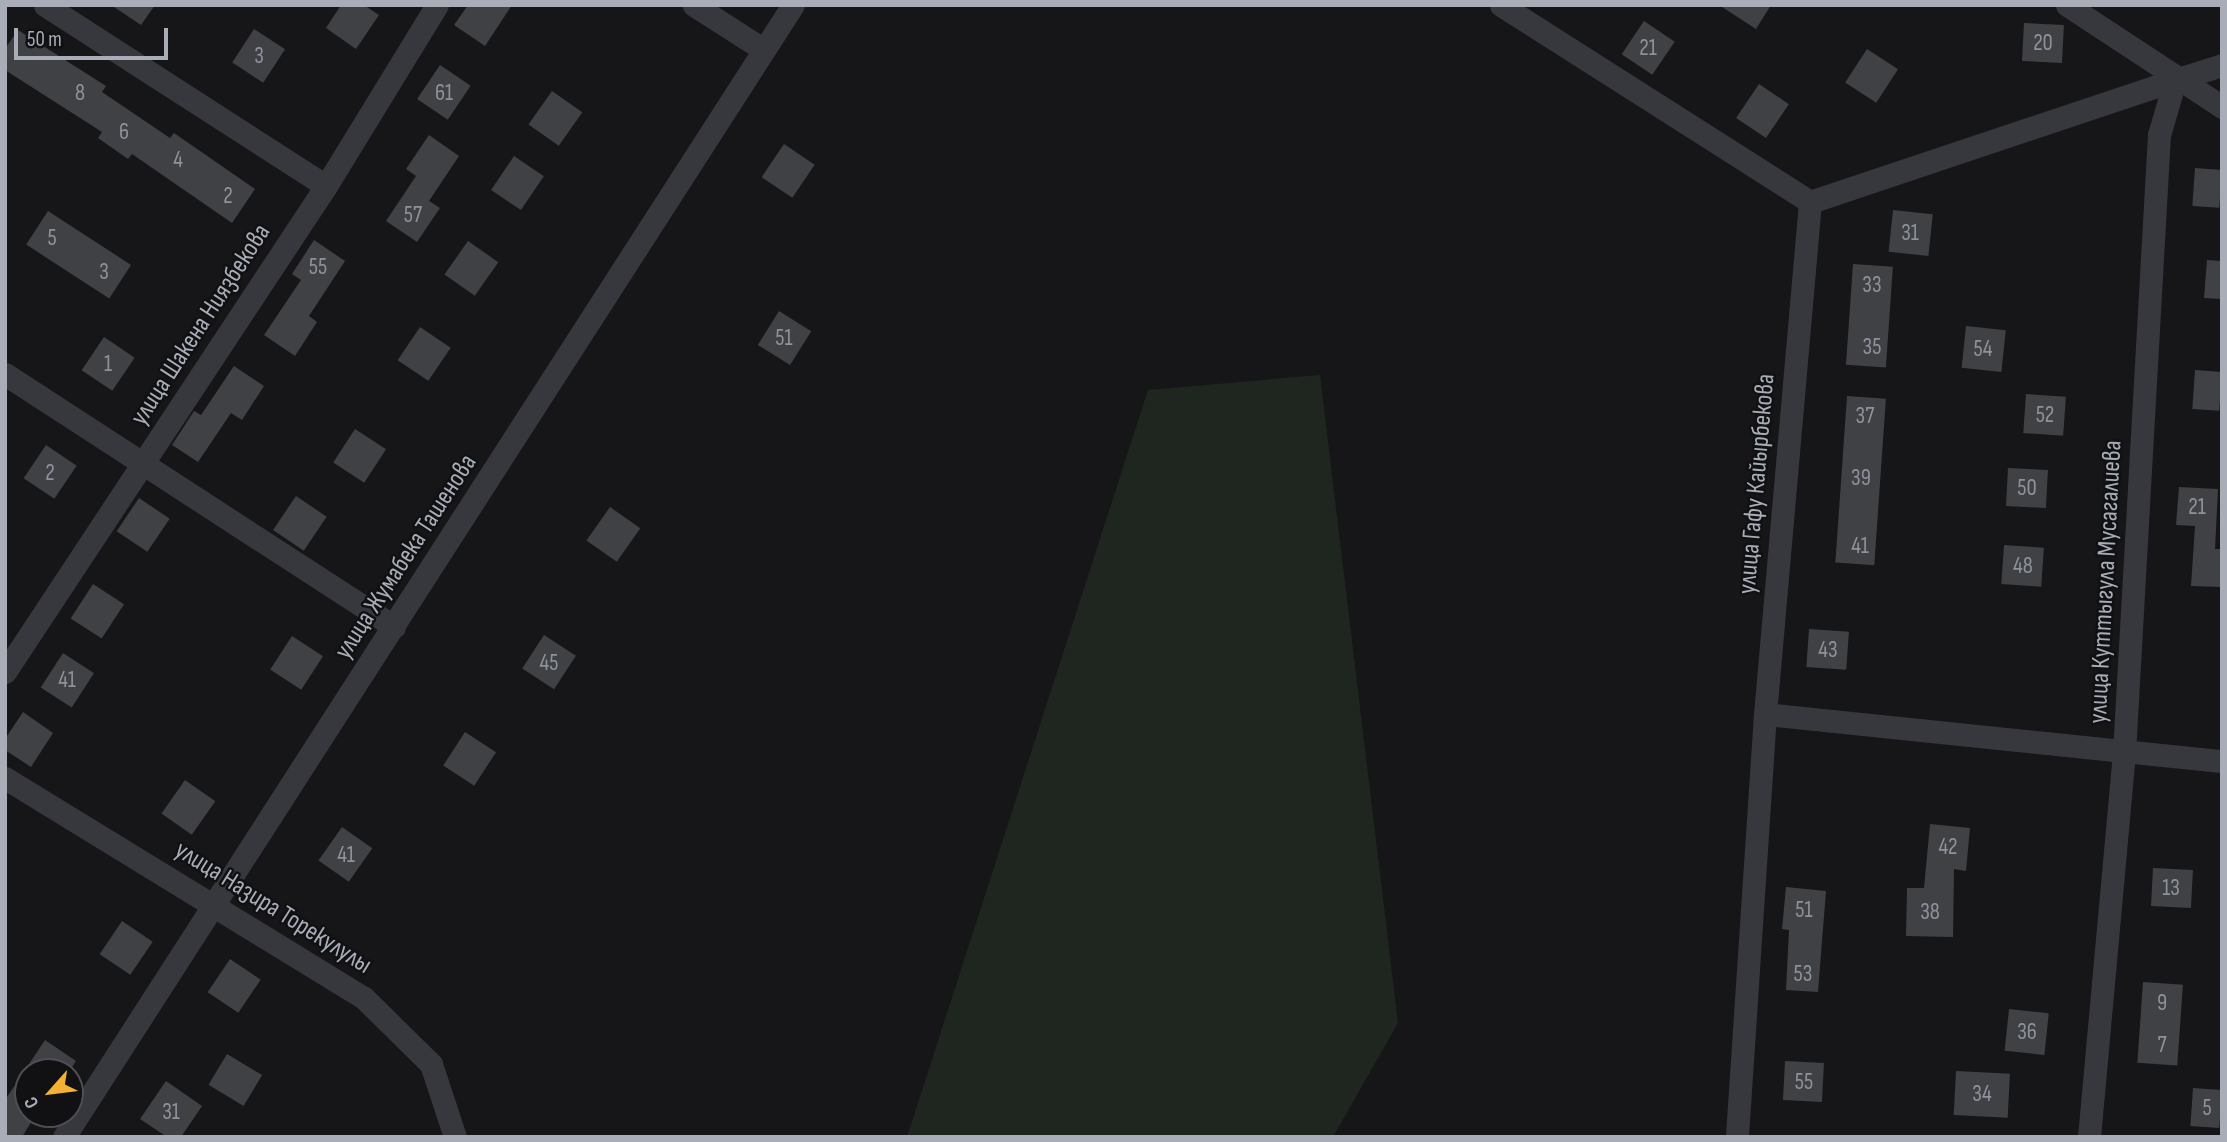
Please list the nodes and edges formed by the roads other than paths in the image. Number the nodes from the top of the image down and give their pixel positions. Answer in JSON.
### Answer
{"nodes":[{"id":1,"x":45,"y":5,"type":"edge"},
{"id":2,"x":437,"y":5,"type":"edge"},
{"id":3,"x":694,"y":5,"type":"edge"},
{"id":4,"x":793,"y":5,"type":"edge"},
{"id":5,"x":2067,"y":5,"type":"edge"},
{"id":6,"x":1511,"y":8,"type":"edge"},
{"id":7,"x":764,"y":50,"type":"junction"},
{"id":8,"x":2222,"y":65,"type":"edge"},
{"id":9,"x":2175,"y":80,"type":"junction"},
{"id":10,"x":2222,"y":107,"type":"edge"},
{"id":11,"x":326,"y":186,"type":"junction"},
{"id":12,"x":1810,"y":202,"type":"junction"},
{"id":13,"x":5,"y":374,"type":"edge"},
{"id":14,"x":144,"y":462,"type":"junction"},
{"id":15,"x":394,"y":627,"type":"junction"},
{"id":16,"x":5,"y":672,"type":"edge"},
{"id":17,"x":1766,"y":714,"type":"junction"},
{"id":18,"x":2124,"y":752,"type":"junction"},
{"id":19,"x":2222,"y":761,"type":"edge"},
{"id":20,"x":5,"y":778,"type":"edge"},
{"id":21,"x":217,"y":905,"type":"junction"},
{"id":22,"x":64,"y":1137,"type":"edge"},
{"id":23,"x":455,"y":1137,"type":"edge"},
{"id":24,"x":1737,"y":1137,"type":"edge"},
{"id":25,"x":2090,"y":1137,"type":"edge"}],
"edges":[{"from":1,"to":11,"type":"street"},
{"from":2,"to":11,"type":"street","name":"улица Шакена Ниязбекова"},
{"from":3,"to":7,"type":"street"},
{"from":4,"to":7,"type":"street","name":"улица Жумабека Ташенова"},
{"from":5,"to":9,"type":"street"},
{"from":6,"to":12,"type":"street"},
{"from":7,"to":15,"type":"street","name":"улица Жумабека Ташенова"},
{"from":8,"to":9,"type":"street"},
{"from":9,"to":10,"type":"street"},
{"from":9,"to":12,"type":"street"},
{"from":9,"to":18,"type":"street","name":"улица Куттыгула Мусагалиева"},
{"from":11,"to":14,"type":"street","name":"улица Шакена Ниязбекова"},
{"from":12,"to":17,"type":"street","name":"улица Гафу Кайырбекова"},
{"from":13,"to":14,"type":"street"},
{"from":14,"to":15,"type":"street"},
{"from":14,"to":16,"type":"street","name":"улица Шакена Ниязбекова"},
{"from":15,"to":21,"type":"street","name":"улица Жумабека Ташенова"},
{"from":17,"to":18,"type":"street"},
{"from":17,"to":24,"type":"street","name":"улица Гафу Кайырбекова"},
{"from":18,"to":19,"type":"street"},
{"from":18,"to":25,"type":"street","name":"улица Куттыгула Мусагалиева"},
{"from":20,"to":21,"type":"street","name":"улица Назира Торекулулы"},
{"from":21,"to":22,"type":"street","name":"улица Жумабека Ташенова"},
{"from":21,"to":23,"type":"street","name":"улица Назира Торекулулы"}]}
